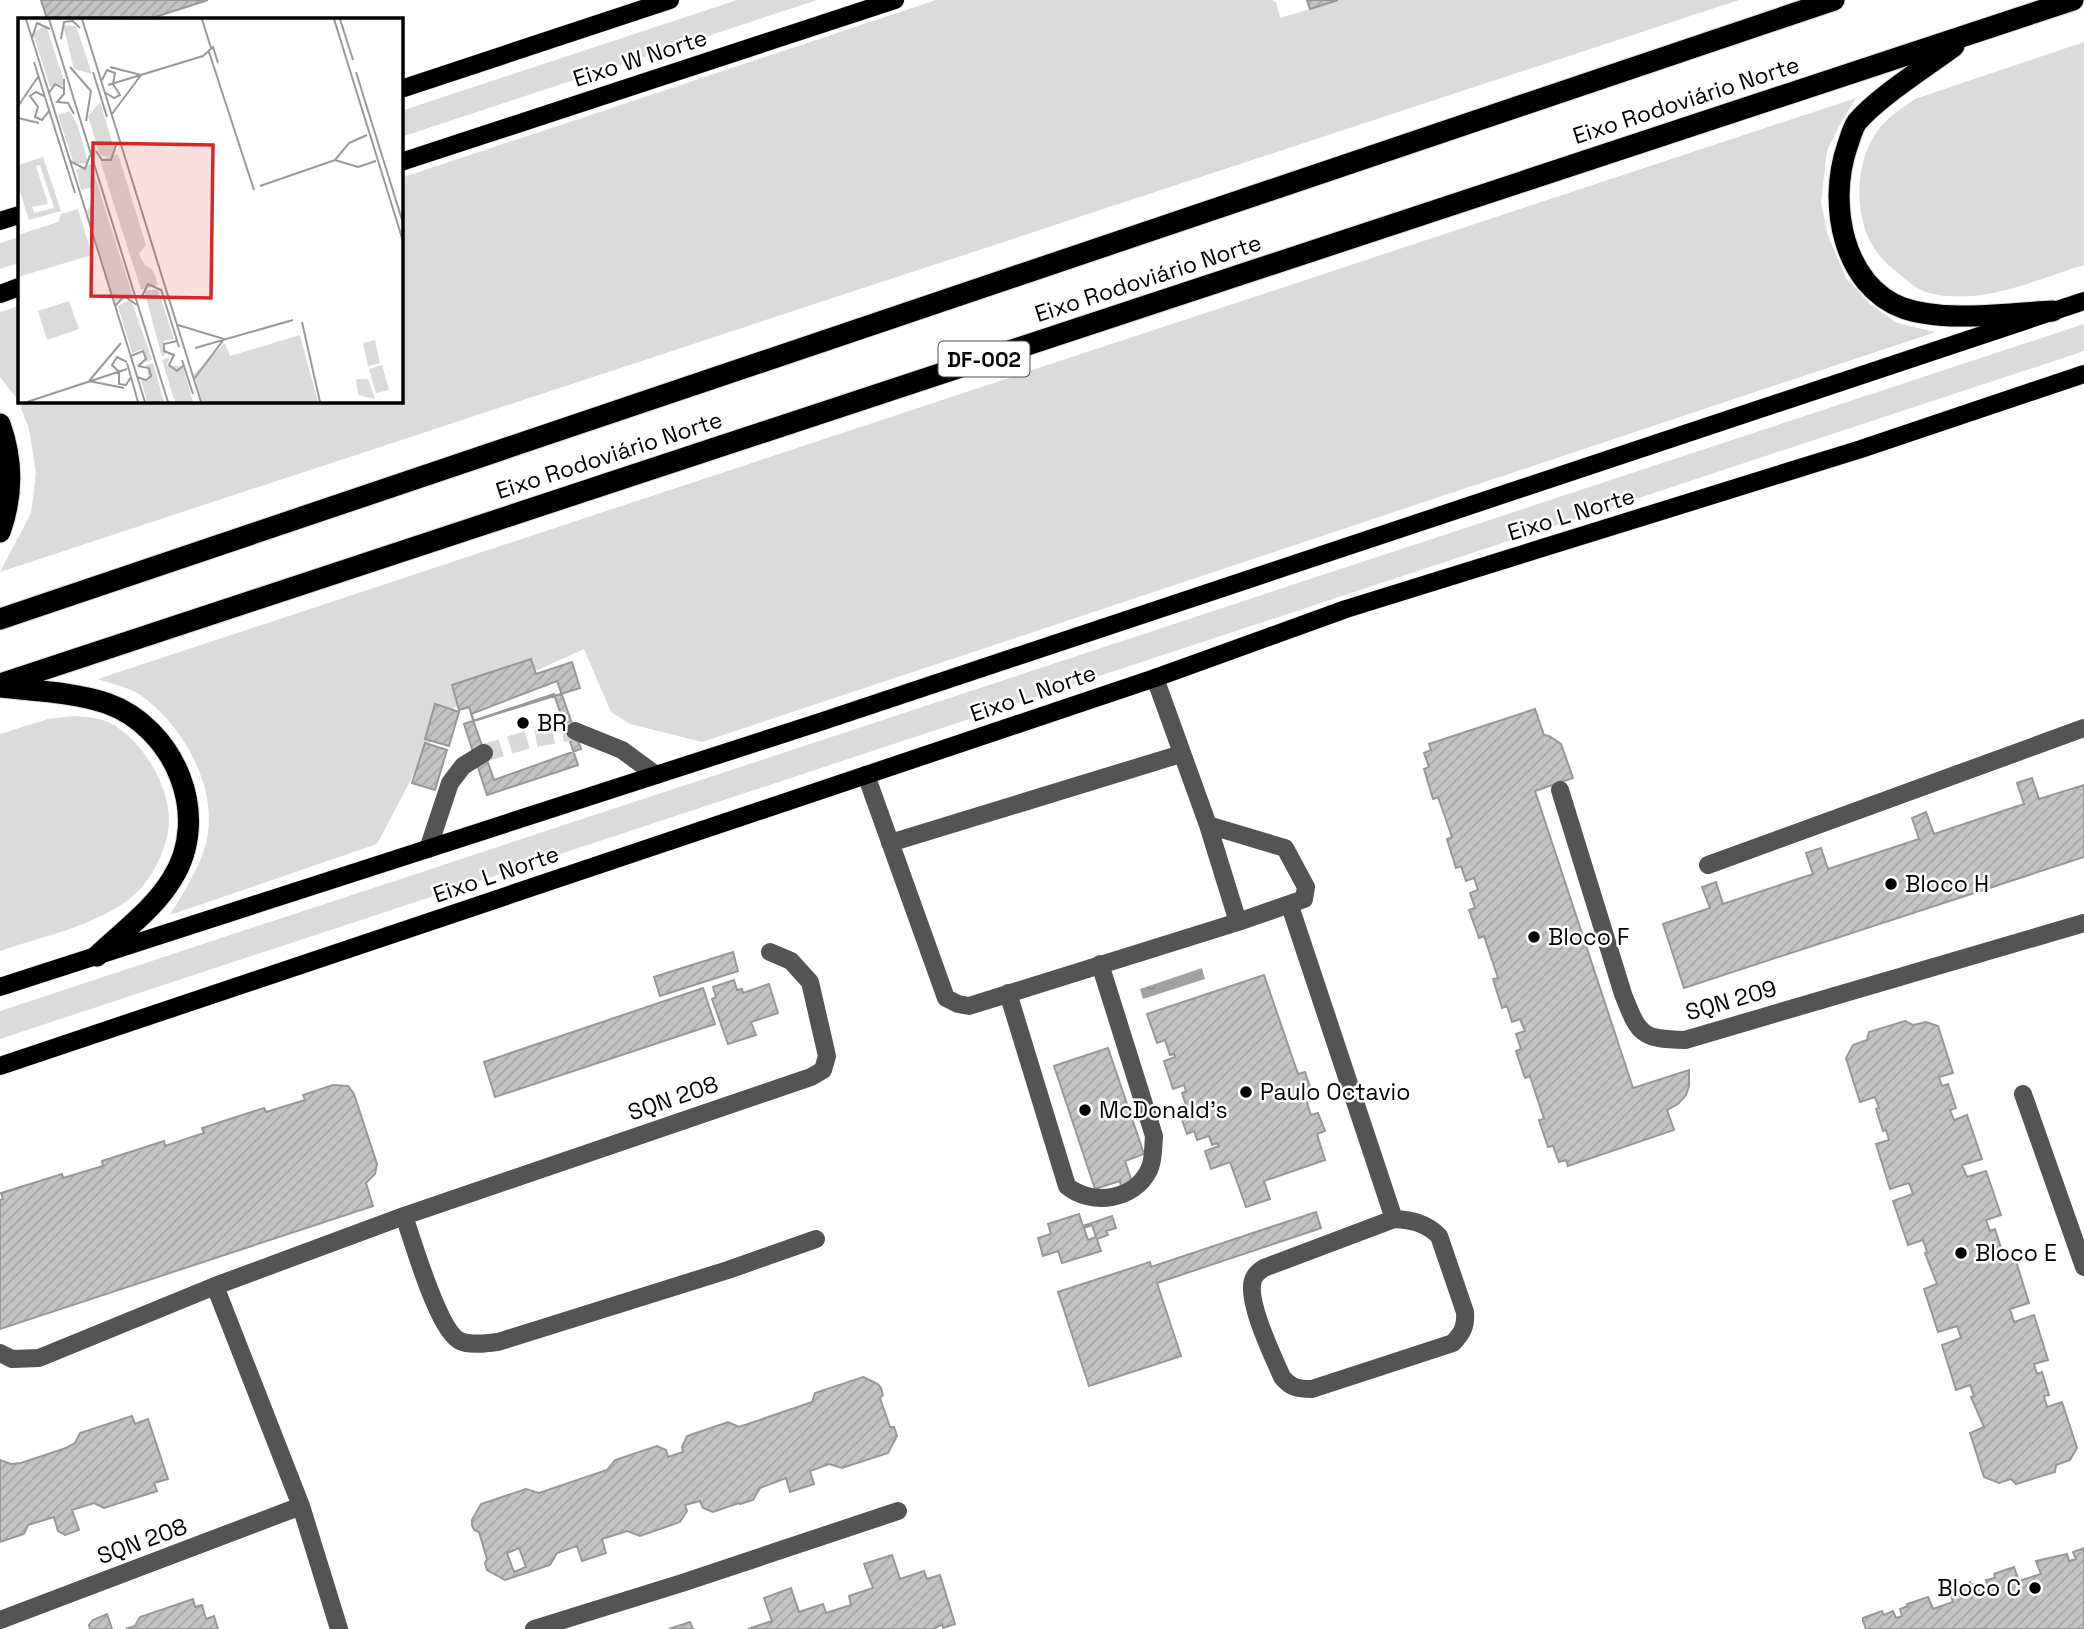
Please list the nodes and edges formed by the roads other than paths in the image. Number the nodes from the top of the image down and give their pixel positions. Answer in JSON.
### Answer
{"nodes":[{"id":1,"x":670,"y":0,"type":"edge"},
{"id":2,"x":895,"y":0,"type":"edge"},
{"id":3,"x":1834,"y":0,"type":"edge"},
{"id":4,"x":2073,"y":0,"type":"edge"},
{"id":5,"x":1969,"y":34,"type":"junction"},
{"id":6,"x":402,"y":89,"type":"edge"},
{"id":7,"x":402,"y":162,"type":"edge"},
{"id":8,"x":18,"y":215,"type":"edge"},
{"id":9,"x":0,"y":221,"type":"edge"},
{"id":10,"x":18,"y":288,"type":"edge"},
{"id":11,"x":0,"y":294,"type":"edge"},
{"id":12,"x":2084,"y":300,"type":"edge"},
{"id":13,"x":2053,"y":311,"type":"junction"},
{"id":14,"x":2084,"y":374,"type":"edge"},
{"id":15,"x":0,"y":425,"type":"edge"},
{"id":16,"x":0,"y":532,"type":"edge"},
{"id":17,"x":0,"y":619,"type":"edge"},
{"id":18,"x":1155,"y":678,"type":"junction"},
{"id":19,"x":0,"y":686,"type":"edge"},
{"id":20,"x":2084,"y":728,"type":"edge"},
{"id":21,"x":575,"y":731,"type":"tunnel mouth"},
{"id":22,"x":484,"y":753,"type":"tunnel mouth"},
{"id":23,"x":1181,"y":754,"type":"junction"},
{"id":24,"x":656,"y":775,"type":"junction"},
{"id":25,"x":866,"y":775,"type":"junction"},
{"id":26,"x":1560,"y":790,"type":"dead end"},
{"id":27,"x":1208,"y":825,"type":"junction"},
{"id":28,"x":890,"y":843,"type":"junction"},
{"id":29,"x":428,"y":849,"type":"junction"},
{"id":30,"x":1708,"y":865,"type":"dead end"},
{"id":31,"x":1290,"y":906,"type":"junction"},
{"id":32,"x":1238,"y":922,"type":"junction"},
{"id":33,"x":2081,"y":923,"type":"edge"},
{"id":34,"x":2084,"y":942,"type":"edge"},
{"id":35,"x":770,"y":952,"type":"dead end"},
{"id":36,"x":97,"y":956,"type":"junction"},
{"id":37,"x":1100,"y":964,"type":"junction"},
{"id":38,"x":0,"y":987,"type":"edge"},
{"id":39,"x":1008,"y":993,"type":"junction"},
{"id":40,"x":0,"y":1066,"type":"edge"},
{"id":41,"x":2023,"y":1094,"type":"dead end"},
{"id":42,"x":404,"y":1216,"type":"junction"},
{"id":43,"x":1394,"y":1219,"type":"junction"},
{"id":44,"x":816,"y":1239,"type":"dead end"},
{"id":45,"x":2084,"y":1267,"type":"edge"},
{"id":46,"x":215,"y":1286,"type":"junction"},
{"id":47,"x":0,"y":1353,"type":"edge"},
{"id":48,"x":301,"y":1506,"type":"junction"},
{"id":49,"x":898,"y":1511,"type":"dead end"},
{"id":50,"x":0,"y":1620,"type":"edge"},
{"id":51,"x":339,"y":1629,"type":"edge"},
{"id":52,"x":534,"y":1629,"type":"edge"}],
"edges":[{"from":1,"to":6,"type":"main road","name":"Eixo W Norte"},
{"from":2,"to":7,"type":"main road","name":"Eixo W Norte"},
{"from":3,"to":17,"type":"highway","name":"Eixo Rodoviário Norte"},
{"from":4,"to":5,"type":"highway","name":"Eixo Rodoviário Norte","number":"DF-002"},
{"from":5,"to":13,"type":"highway"},
{"from":5,"to":19,"type":"highway","name":"Eixo Rodoviário Norte","number":"DF-002"},
{"from":8,"to":9,"type":"main road"},
{"from":10,"to":11,"type":"main road"},
{"from":12,"to":13,"type":"main road","name":"Eixo L Norte"},
{"from":13,"to":24,"type":"main road","name":"Eixo L Norte"},
{"from":14,"to":18,"type":"main road","name":"Eixo L Norte"},
{"from":15,"to":16,"type":"highway"},
{"from":18,"to":23,"type":"street"},
{"from":18,"to":25,"type":"main road","name":"Eixo L Norte"},
{"from":19,"to":36,"type":"highway"},
{"from":20,"to":30,"type":"street"},
{"from":21,"to":24,"type":"street"},
{"from":22,"to":29,"type":"street"},
{"from":23,"to":27,"type":"street"},
{"from":23,"to":28,"type":"street"},
{"from":24,"to":29,"type":"main road","name":"Eixo L Norte"},
{"from":25,"to":28,"type":"street"},
{"from":25,"to":40,"type":"main road","name":"Eixo L Norte"},
{"from":26,"to":33,"type":"street","name":"SQN 209"},
{"from":27,"to":31,"type":"street"},
{"from":27,"to":32,"type":"street"},
{"from":28,"to":39,"type":"street"},
{"from":29,"to":36,"type":"main road","name":"Eixo L Norte"},
{"from":31,"to":32,"type":"street"},
{"from":31,"to":43,"type":"street"},
{"from":32,"to":37,"type":"street"},
{"from":33,"to":34,"type":"street","name":"SQN 209"},
{"from":35,"to":42,"type":"street","name":"SQN 208"},
{"from":36,"to":38,"type":"main road","name":"Eixo L Norte"},
{"from":37,"to":39,"type":"street"},
{"from":37,"to":39,"type":"street"},
{"from":41,"to":45,"type":"street"},
{"from":42,"to":44,"type":"street"},
{"from":42,"to":46,"type":"street","name":"SQN 208"},
{"from":43,"to":43,"type":"street"},
{"from":46,"to":47,"type":"street","name":"SQN 208"},
{"from":46,"to":48,"type":"street"},
{"from":48,"to":50,"type":"street","name":"SQN 208"},
{"from":48,"to":51,"type":"street"},
{"from":49,"to":52,"type":"street"}]}
